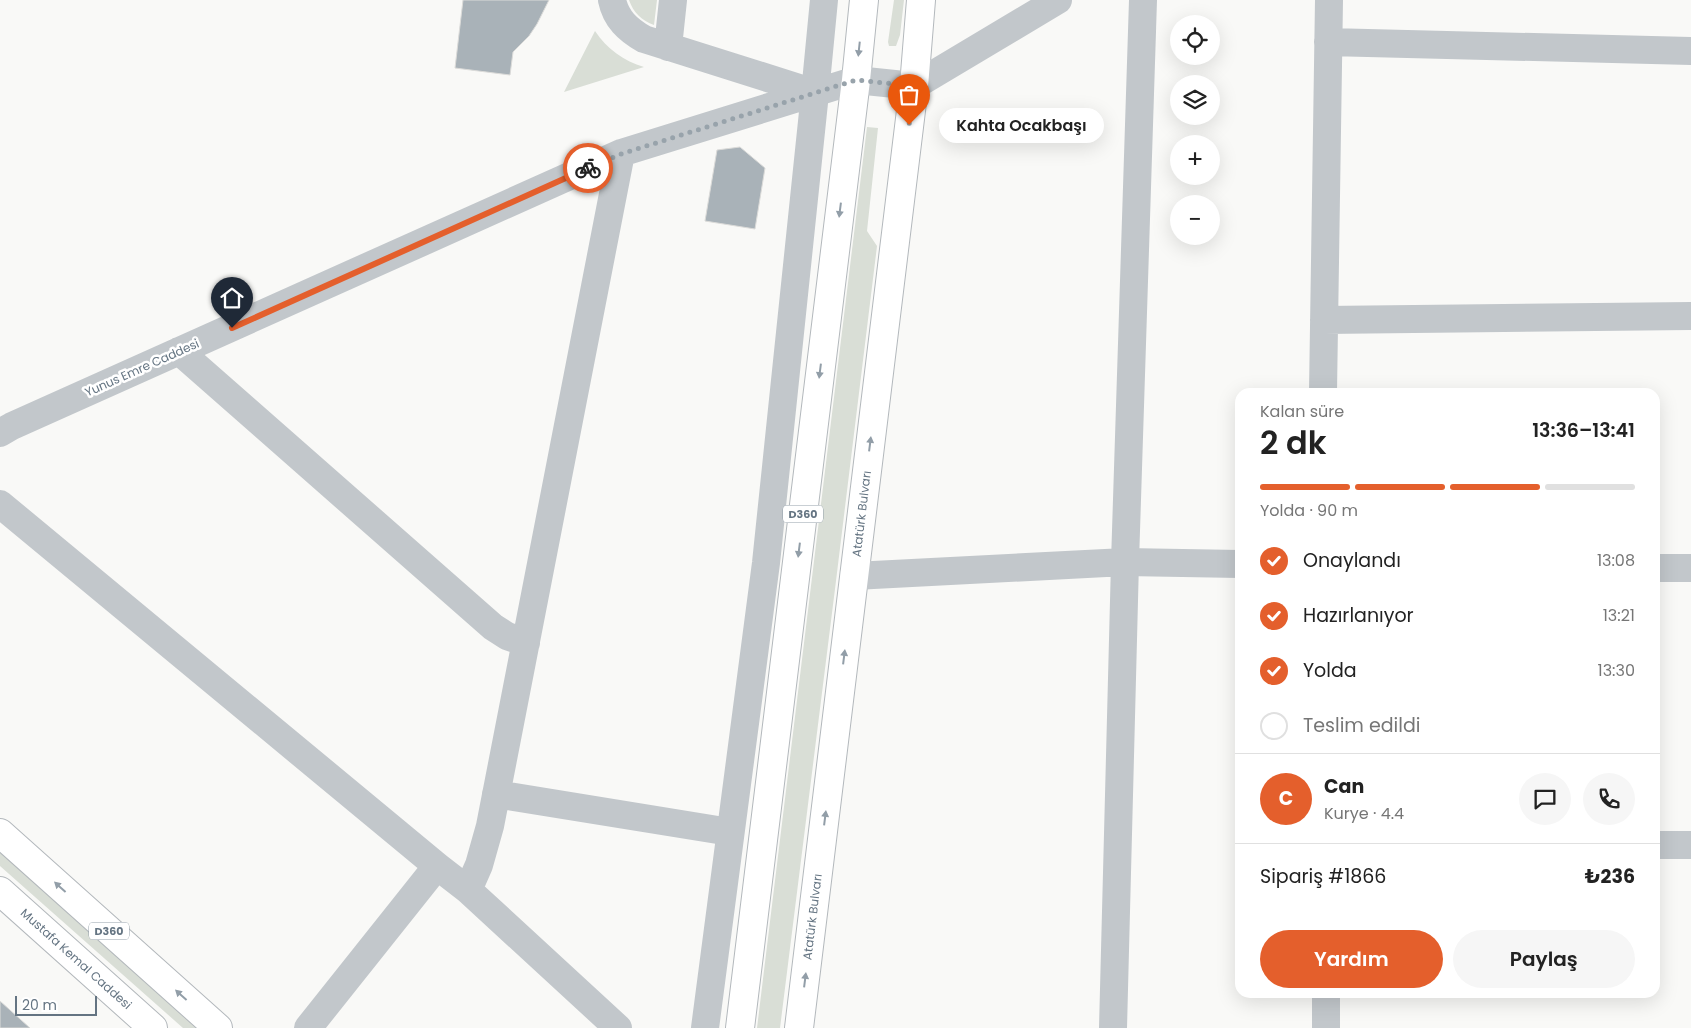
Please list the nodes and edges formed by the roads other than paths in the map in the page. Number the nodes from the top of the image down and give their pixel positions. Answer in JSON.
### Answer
{"nodes":[{"id":1,"x":612,"y":0,"type":"edge"},
{"id":2,"x":674,"y":0,"type":"edge"},
{"id":3,"x":824,"y":0,"type":"edge"},
{"id":4,"x":864,"y":0,"type":"edge"},
{"id":5,"x":922,"y":0,"type":"edge"},
{"id":6,"x":1058,"y":0,"type":"edge"},
{"id":7,"x":1143,"y":0,"type":"edge"},
{"id":8,"x":1328,"y":0,"type":"edge"},
{"id":9,"x":1328,"y":42,"type":"junction"},
{"id":10,"x":668,"y":46,"type":"junction"},
{"id":11,"x":1691,"y":51,"type":"edge"},
{"id":12,"x":856,"y":80,"type":"junction"},
{"id":13,"x":914,"y":86,"type":"junction"},
{"id":14,"x":815,"y":93,"type":"junction"},
{"id":15,"x":621,"y":154,"type":"junction"},
{"id":16,"x":1691,"y":316,"type":"edge"},
{"id":17,"x":1324,"y":320,"type":"junction"},
{"id":18,"x":179,"y":351,"type":"junction"},
{"id":19,"x":1323,"y":388,"type":"edge"},
{"id":20,"x":4,"y":422,"type":"edge"},
{"id":21,"x":0,"y":504,"type":"edge"},
{"id":22,"x":1125,"y":562,"type":"junction"},
{"id":23,"x":1235,"y":564,"type":"edge"},
{"id":24,"x":1660,"y":568,"type":"edge"},
{"id":25,"x":1691,"y":568,"type":"edge"},
{"id":26,"x":854,"y":576,"type":"junction"},
{"id":27,"x":526,"y":643,"type":"junction"},
{"id":28,"x":496,"y":794,"type":"junction"},
{"id":29,"x":730,"y":832,"type":"junction"},
{"id":30,"x":0,"y":833,"type":"edge"},
{"id":31,"x":1660,"y":845,"type":"edge"},
{"id":32,"x":1691,"y":845,"type":"edge"},
{"id":33,"x":437,"y":866,"type":"junction"},
{"id":34,"x":468,"y":890,"type":"junction"},
{"id":35,"x":0,"y":891,"type":"edge"},
{"id":36,"x":1326,"y":998,"type":"edge"},
{"id":37,"x":153,"y":1028,"type":"edge"},
{"id":38,"x":218,"y":1028,"type":"edge"},
{"id":39,"x":308,"y":1028,"type":"edge"},
{"id":40,"x":618,"y":1028,"type":"edge"},
{"id":41,"x":705,"y":1028,"type":"edge"},
{"id":42,"x":740,"y":1028,"type":"edge"},
{"id":43,"x":799,"y":1028,"type":"edge"},
{"id":44,"x":1113,"y":1028,"type":"edge"},
{"id":45,"x":1326,"y":1028,"type":"edge"}],
"edges":[{"from":1,"to":10,"type":"street"},
{"from":2,"to":10,"type":"street"},
{"from":3,"to":14,"type":"street"},
{"from":4,"to":12,"type":"highway","number":"D360","one_way":true},
{"from":5,"to":13,"type":"highway","name":"Atatürk Bulvarı"},
{"from":6,"to":13,"type":"street"},
{"from":7,"to":22,"type":"street"},
{"from":8,"to":9,"type":"street"},
{"from":9,"to":11,"type":"street"},
{"from":9,"to":17,"type":"street"},
{"from":10,"to":14,"type":"street"},
{"from":12,"to":13,"type":"street","name":"Yunus Emre Caddesi"},
{"from":12,"to":14,"type":"street","name":"Yunus Emre Caddesi"},
{"from":12,"to":42,"type":"highway","number":"D360","one_way":true},
{"from":26,"to":13,"type":"highway","name":"Atatürk Bulvarı","one_way":true},
{"from":14,"to":15,"type":"street","name":"Yunus Emre Caddesi"},
{"from":14,"to":29,"type":"street"},
{"from":15,"to":18,"type":"street","name":"Yunus Emre Caddesi"},
{"from":15,"to":27,"type":"street"},
{"from":16,"to":17,"type":"street"},
{"from":17,"to":19,"type":"street"},
{"from":18,"to":20,"type":"street","name":"Yunus Emre Caddesi"},
{"from":18,"to":27,"type":"street"},
{"from":21,"to":33,"type":"street"},
{"from":22,"to":23,"type":"street"},
{"from":22,"to":26,"type":"street"},
{"from":22,"to":44,"type":"street"},
{"from":24,"to":25,"type":"street"},
{"from":43,"to":26,"type":"highway","name":"Atatürk Bulvarı","one_way":true},
{"from":27,"to":28,"type":"street"},
{"from":28,"to":29,"type":"street"},
{"from":28,"to":34,"type":"street"},
{"from":29,"to":41,"type":"street"},
{"from":38,"to":30,"type":"highway","number":"D360","one_way":true},
{"from":31,"to":32,"type":"street"},
{"from":33,"to":34,"type":"street"},
{"from":33,"to":39,"type":"street"},
{"from":34,"to":40,"type":"street"},
{"from":35,"to":37,"type":"highway","name":"Mustafa Kemal Caddesi"},
{"from":36,"to":45,"type":"street"}]}
